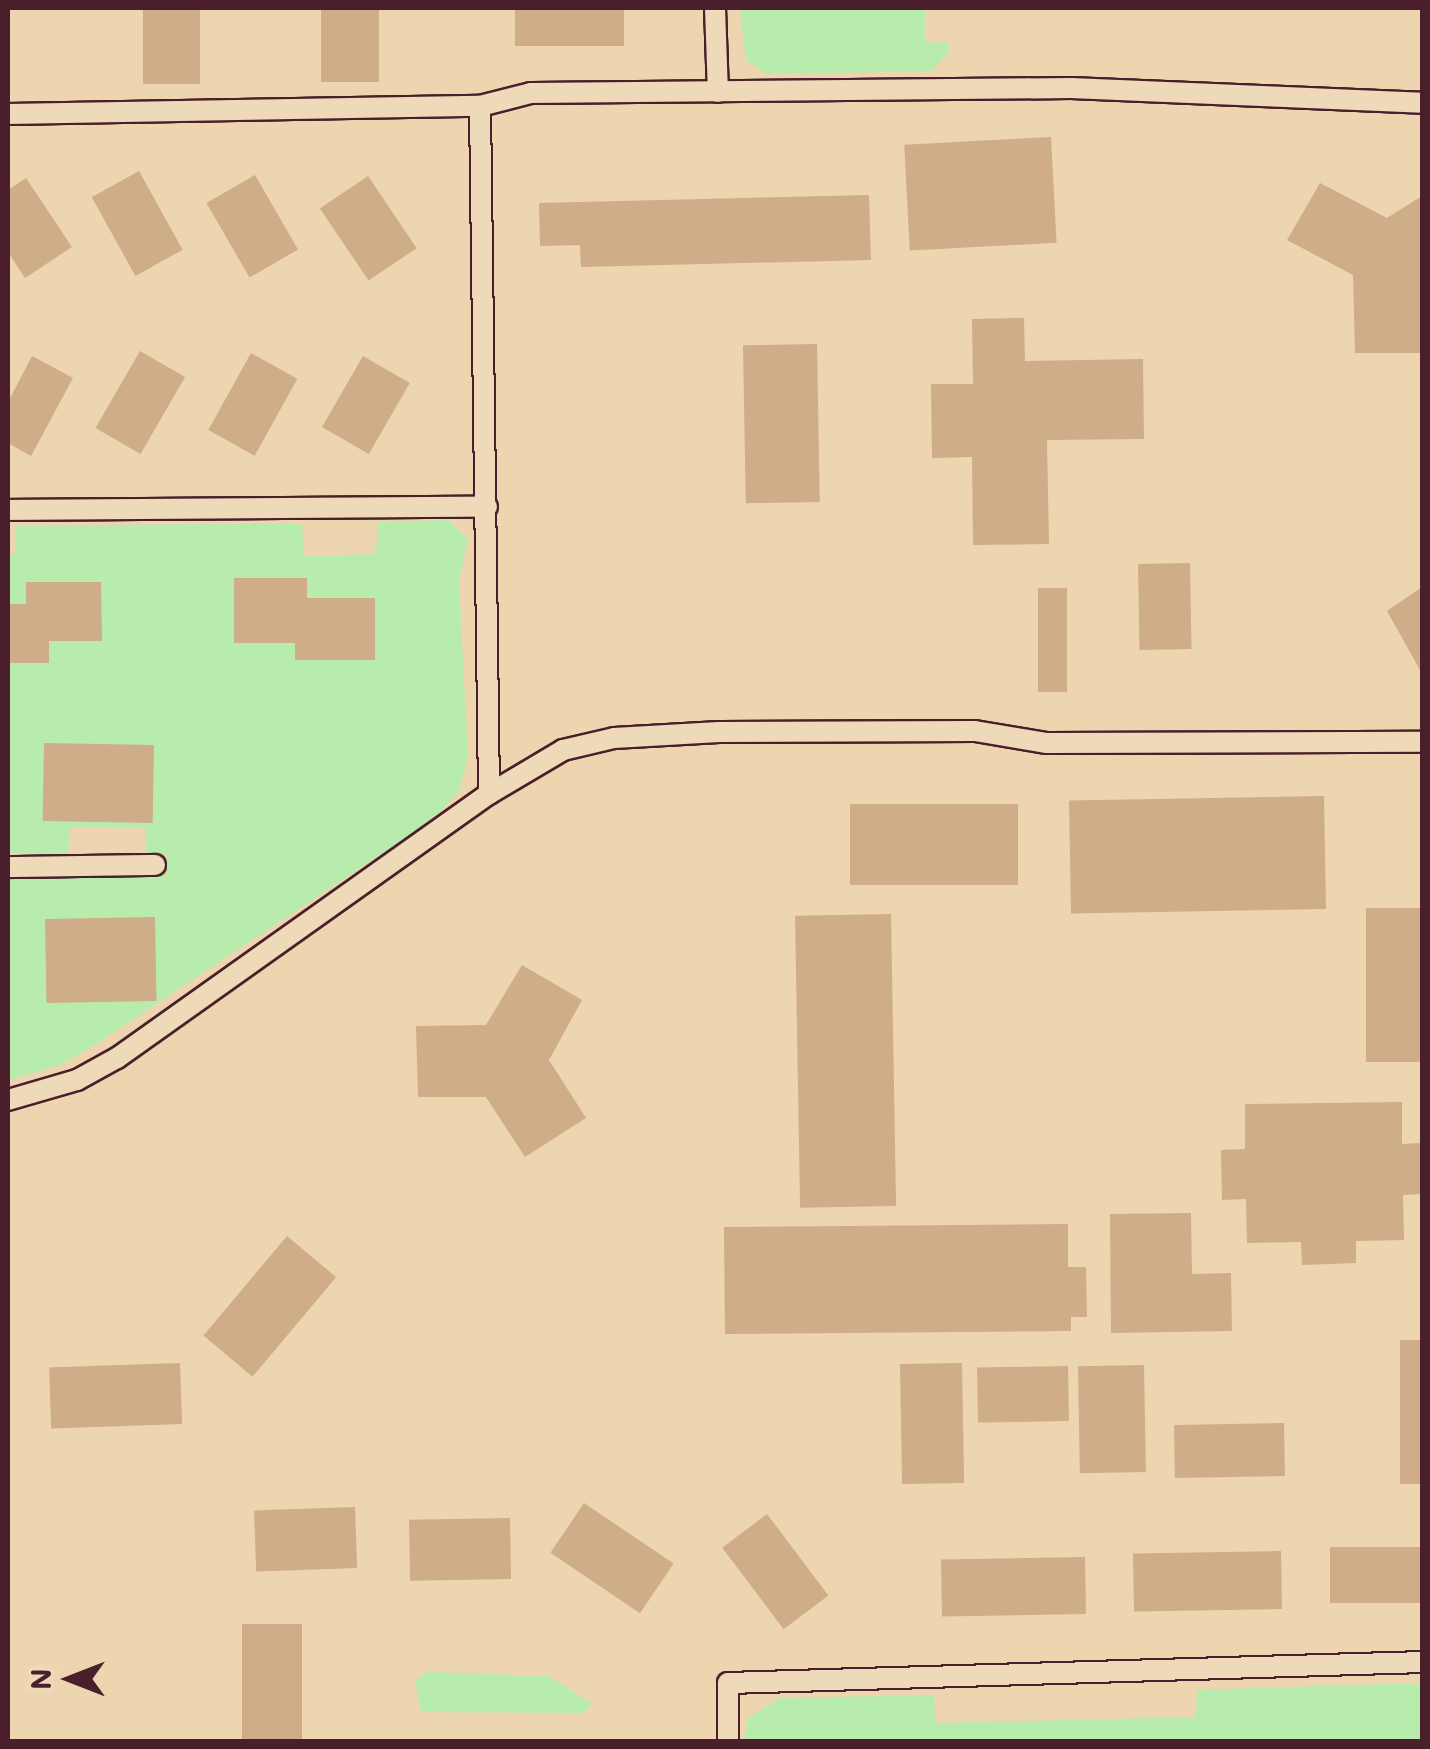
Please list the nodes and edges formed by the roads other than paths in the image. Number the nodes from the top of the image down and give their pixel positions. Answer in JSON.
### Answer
{"nodes":[{"id":1,"x":715,"y":8,"type":"edge"},
{"id":2,"x":718,"y":92,"type":"junction"},
{"id":3,"x":1422,"y":103,"type":"edge"},
{"id":4,"x":480,"y":106,"type":"junction"},
{"id":5,"x":8,"y":114,"type":"edge"},
{"id":6,"x":487,"y":507,"type":"junction"},
{"id":7,"x":8,"y":510,"type":"edge"},
{"id":8,"x":1422,"y":742,"type":"edge"},
{"id":9,"x":488,"y":794,"type":"junction"},
{"id":10,"x":155,"y":865,"type":"dead end"},
{"id":11,"x":8,"y":867,"type":"edge"},
{"id":12,"x":8,"y":1100,"type":"edge"},
{"id":13,"x":1422,"y":1662,"type":"edge"},
{"id":14,"x":728,"y":1742,"type":"edge"}],
"edges":[{"from":1,"to":2,"type":"lane"},
{"from":2,"to":3,"type":"lane"},
{"from":2,"to":4,"type":"lane"},
{"from":4,"to":5,"type":"lane"},
{"from":4,"to":6,"type":"lane"},
{"from":6,"to":7,"type":"lane"},
{"from":6,"to":9,"type":"lane"},
{"from":8,"to":9,"type":"lane"},
{"from":9,"to":12,"type":"lane"},
{"from":10,"to":11,"type":"lane"},
{"from":13,"to":14,"type":"lane"}]}
